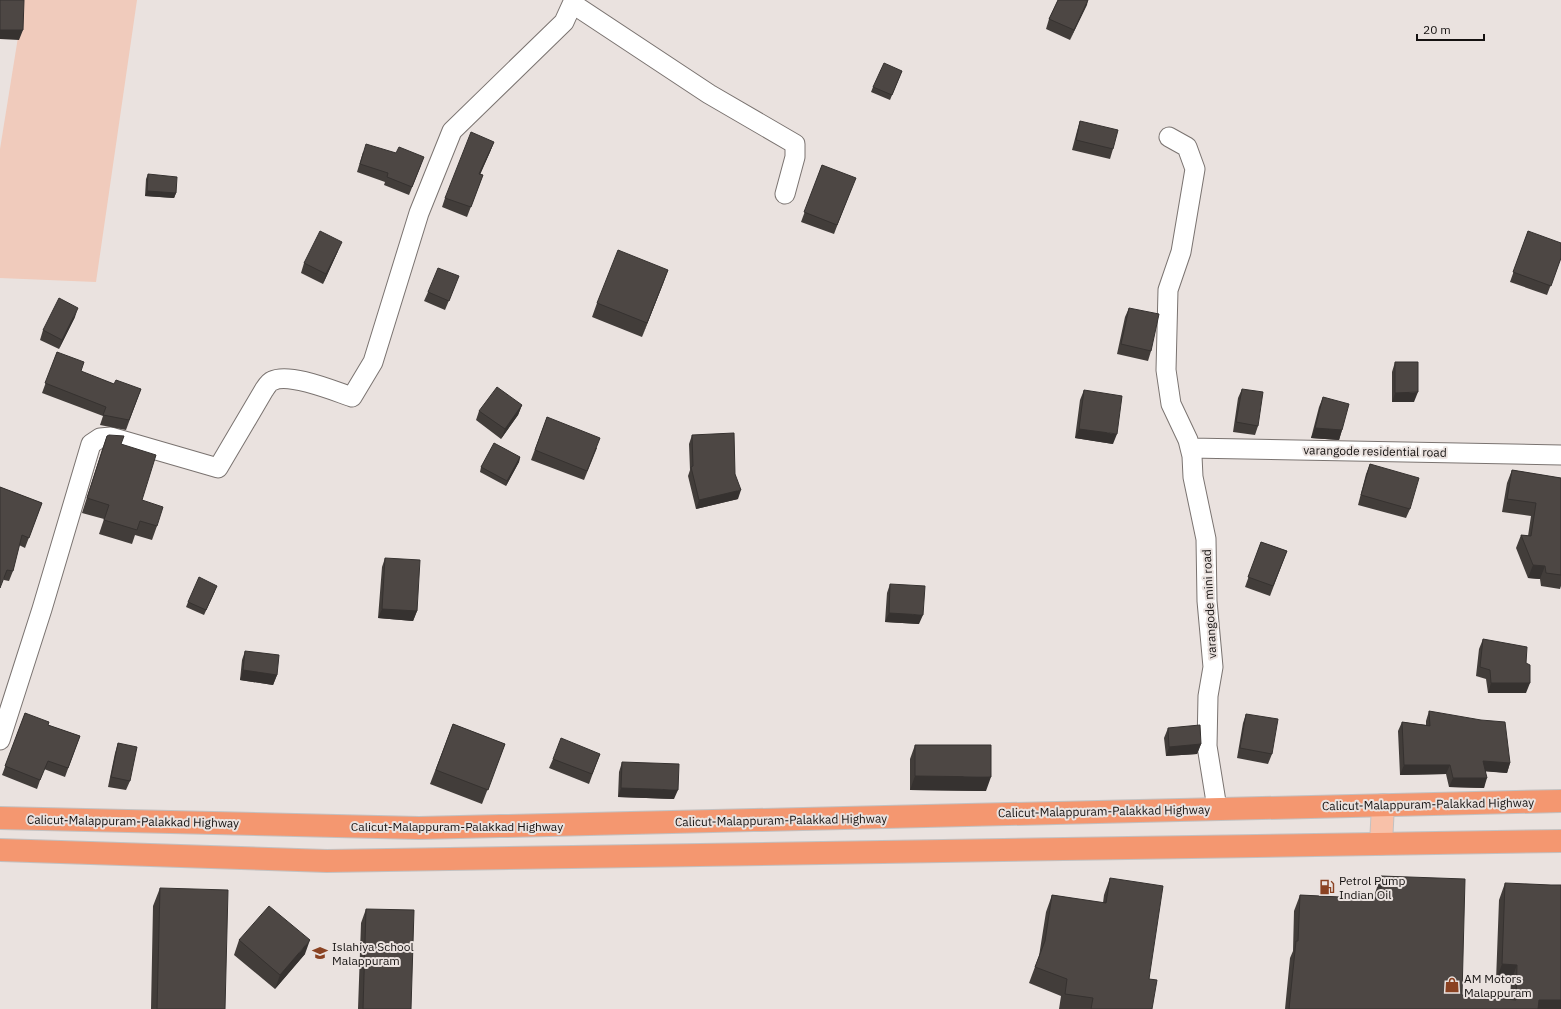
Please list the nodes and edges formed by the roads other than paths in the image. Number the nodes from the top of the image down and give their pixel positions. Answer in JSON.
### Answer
{"nodes":[{"id":1,"x":574,"y":2,"type":"edge"},
{"id":2,"x":1169,"y":137,"type":"dead end"},
{"id":3,"x":785,"y":194,"type":"dead end"},
{"id":4,"x":1190,"y":448,"type":"junction"},
{"id":5,"x":1561,"y":455,"type":"edge"},
{"id":6,"x":0,"y":740,"type":"edge"},
{"id":7,"x":1561,"y":801,"type":"edge"},
{"id":8,"x":1383,"y":805,"type":"junction"},
{"id":9,"x":1217,"y":808,"type":"junction"},
{"id":10,"x":0,"y":818,"type":"edge"},
{"id":11,"x":1561,"y":840,"type":"edge"},
{"id":12,"x":1381,"y":844,"type":"junction"},
{"id":13,"x":0,"y":850,"type":"edge"}],
"edges":[{"from":1,"to":3,"type":"street"},
{"from":1,"to":6,"type":"street"},
{"from":2,"to":4,"type":"street","name":"varangode mini road"},
{"from":4,"to":5,"type":"street","name":"varangode residential road"},
{"from":4,"to":9,"type":"street","name":"varangode mini road"},
{"from":7,"to":8,"type":"highway","name":"Calicut-Malappuram-Palakkad Highway"},
{"from":8,"to":9,"type":"highway","name":"Calicut-Malappuram-Palakkad Highway"},
{"from":8,"to":12,"type":"main road"},
{"from":9,"to":10,"type":"highway","name":"Calicut-Malappuram-Palakkad Highway"},
{"from":11,"to":12,"type":"highway"},
{"from":12,"to":13,"type":"highway"}]}
